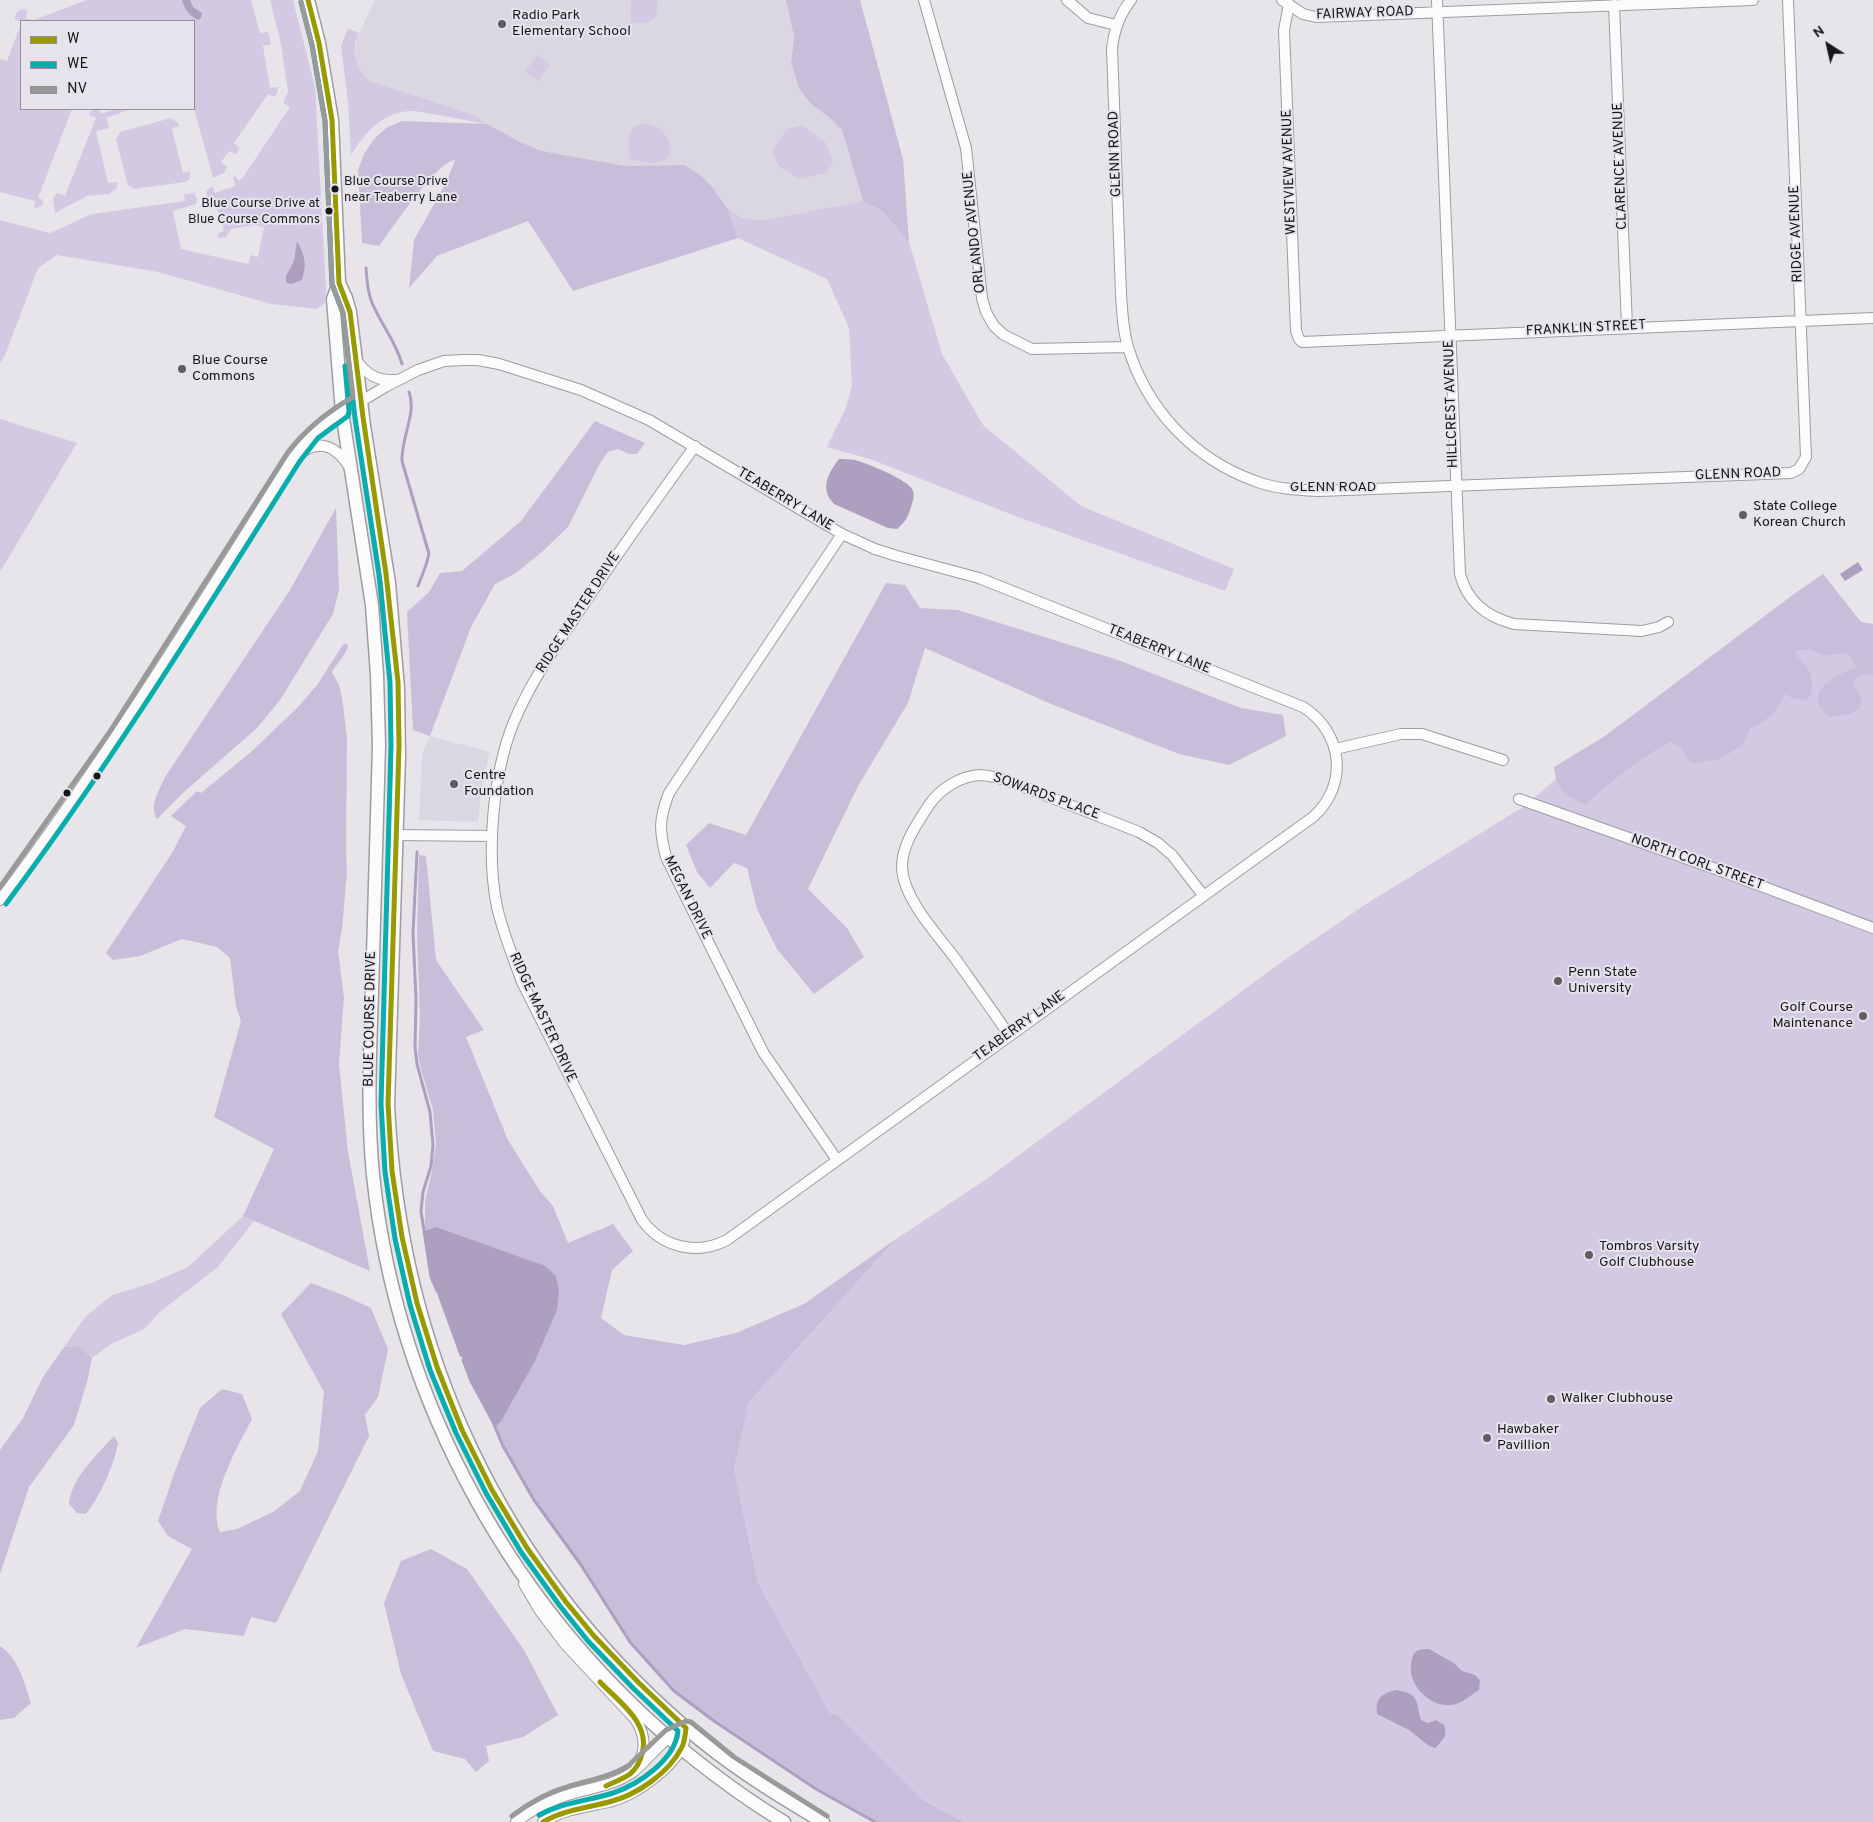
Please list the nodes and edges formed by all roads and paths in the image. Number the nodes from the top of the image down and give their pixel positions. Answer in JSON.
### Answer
{"nodes":[{"id":1,"x":308,"y":0,"type":"edge"},
{"id":2,"x":924,"y":0,"type":"edge"},
{"id":3,"x":1067,"y":0,"type":"edge"},
{"id":4,"x":1131,"y":0,"type":"edge"},
{"id":5,"x":1437,"y":0,"type":"edge"},
{"id":6,"x":1753,"y":0,"type":"edge"},
{"id":7,"x":1788,"y":0,"type":"edge"},
{"id":8,"x":1286,"y":2,"type":"edge"},
{"id":9,"x":1614,"y":5,"type":"junction"},
{"id":10,"x":1438,"y":12,"type":"junction"},
{"id":11,"x":1116,"y":25,"type":"junction"},
{"id":12,"x":339,"y":283,"type":"junction"},
{"id":13,"x":1873,"y":318,"type":"edge"},
{"id":14,"x":1800,"y":321,"type":"junction"},
{"id":15,"x":1627,"y":327,"type":"junction"},
{"id":16,"x":1450,"y":336,"type":"junction"},
{"id":17,"x":1299,"y":339,"type":"joint"},
{"id":18,"x":1128,"y":347,"type":"junction"},
{"id":19,"x":356,"y":360,"type":"junction"},
{"id":20,"x":399,"y":380,"type":"junction"},
{"id":21,"x":361,"y":401,"type":"junction"},
{"id":22,"x":342,"y":412,"type":"junction"},
{"id":23,"x":695,"y":446,"type":"junction"},
{"id":24,"x":294,"y":457,"type":"junction"},
{"id":25,"x":1802,"y":467,"type":"joint"},
{"id":26,"x":351,"y":470,"type":"junction"},
{"id":27,"x":1455,"y":485,"type":"junction"},
{"id":28,"x":842,"y":534,"type":"junction"},
{"id":29,"x":1668,"y":622,"type":"dead end"},
{"id":30,"x":1335,"y":749,"type":"junction"},
{"id":31,"x":1503,"y":760,"type":"dead end"},
{"id":32,"x":1519,"y":799,"type":"dead end"},
{"id":33,"x":395,"y":835,"type":"junction"},
{"id":34,"x":492,"y":836,"type":"junction"},
{"id":35,"x":1204,"y":895,"type":"junction"},
{"id":36,"x":0,"y":900,"type":"edge"},
{"id":37,"x":1873,"y":928,"type":"edge"},
{"id":38,"x":1010,"y":1035,"type":"junction"},
{"id":39,"x":837,"y":1160,"type":"junction"},
{"id":40,"x":505,"y":1549,"type":"junction"},
{"id":41,"x":686,"y":1728,"type":"junction"},
{"id":42,"x":669,"y":1738,"type":"junction"},
{"id":43,"x":681,"y":1748,"type":"junction"},
{"id":44,"x":632,"y":1772,"type":"junction"},
{"id":45,"x":516,"y":1822,"type":"edge"},
{"id":46,"x":543,"y":1822,"type":"edge"},
{"id":47,"x":784,"y":1822,"type":"edge"},
{"id":48,"x":823,"y":1822,"type":"edge"}],
"edges":[{"from":1,"to":12,"type":"main road","name":"BLUE COURSE DRIVE"},
{"from":2,"to":18,"type":"street","name":"ORLANDO AVENUE"},
{"from":3,"to":11,"type":"street"},
{"from":4,"to":11,"type":"street"},
{"from":5,"to":10,"type":"street","name":"HILLCREST AVENUE"},
{"from":6,"to":9,"type":"street","name":"FAIRWAY ROAD"},
{"from":7,"to":14,"type":"street","name":"RIDGE AVENUE"},
{"from":8,"to":10,"type":"street","name":"FAIRWAY ROAD"},
{"from":8,"to":17,"type":"street","name":"WESTVIEW AVENUE"},
{"from":9,"to":10,"type":"street","name":"FAIRWAY ROAD"},
{"from":9,"to":15,"type":"street","name":"CLARENCE AVENUE"},
{"from":10,"to":16,"type":"street","name":"HILLCREST AVENUE"},
{"from":11,"to":18,"type":"street","name":"GLENN ROAD"},
{"from":12,"to":19,"type":"main road","name":"BLUE COURSE DRIVE"},
{"from":12,"to":22,"type":"main road","name":"BLUE COURSE DRIVE"},
{"from":13,"to":14,"type":"street","name":"FRANKLIN STREET"},
{"from":14,"to":15,"type":"street","name":"FRANKLIN STREET"},
{"from":14,"to":25,"type":"street","name":"RIDGE AVENUE"},
{"from":15,"to":16,"type":"street","name":"FRANKLIN STREET"},
{"from":16,"to":17,"type":"street","name":"FRANKLIN STREET"},
{"from":16,"to":27,"type":"street","name":"HILLCREST AVENUE"},
{"from":18,"to":27,"type":"street","name":"GLENN ROAD"},
{"from":19,"to":20,"type":"street"},
{"from":19,"to":21,"type":"main road","name":"BLUE COURSE DRIVE"},
{"from":20,"to":21,"type":"street","name":"TEABERRY LANE"},
{"from":20,"to":23,"type":"street","name":"TEABERRY LANE"},
{"from":21,"to":22,"type":"street","name":"TEABERRY LANE"},
{"from":21,"to":33,"type":"main road","name":"BLUE COURSE DRIVE"},
{"from":22,"to":24,"type":"street","name":"TEABERRY LANE"},
{"from":22,"to":26,"type":"main road","name":"BLUE COURSE DRIVE"},
{"from":23,"to":28,"type":"street","name":"TEABERRY LANE"},
{"from":23,"to":34,"type":"street","name":"RIDGE MASTER DRIVE"},
{"from":24,"to":26,"type":"street"},
{"from":24,"to":36,"type":"street","name":"TEABERRY LANE"},
{"from":25,"to":27,"type":"street","name":"GLENN ROAD"},
{"from":26,"to":40,"type":"main road","name":"BLUE COURSE DRIVE"},
{"from":27,"to":29,"type":"street","name":"HILLCREST AVENUE"},
{"from":28,"to":30,"type":"street","name":"TEABERRY LANE"},
{"from":28,"to":39,"type":"street","name":"MEGAN DRIVE"},
{"from":30,"to":31,"type":"street"},
{"from":30,"to":35,"type":"street","name":"TEABERRY LANE"},
{"from":32,"to":37,"type":"street","name":"NORTH CORL STREET"},
{"from":33,"to":34,"type":"street"},
{"from":33,"to":41,"type":"main road","name":"BLUE COURSE DRIVE"},
{"from":34,"to":39,"type":"street","name":"RIDGE MASTER DRIVE"},
{"from":35,"to":38,"type":"street","name":"TEABERRY LANE"},
{"from":35,"to":38,"type":"street","name":"SOWARDS PLACE"},
{"from":38,"to":39,"type":"street","name":"TEABERRY LANE"},
{"from":40,"to":42,"type":"main road","name":"BLUE COURSE DRIVE"},
{"from":40,"to":44,"type":"street"},
{"from":41,"to":42,"type":"street"},
{"from":41,"to":43,"type":"street"},
{"from":41,"to":48,"type":"main road","name":"BLUE COURSE DRIVE"},
{"from":42,"to":43,"type":"main road","name":"BLUE COURSE DRIVE"},
{"from":42,"to":44,"type":"street"},
{"from":43,"to":46,"type":"street"},
{"from":43,"to":47,"type":"main road","name":"BLUE COURSE DRIVE"},
{"from":44,"to":45,"type":"street"}]}
